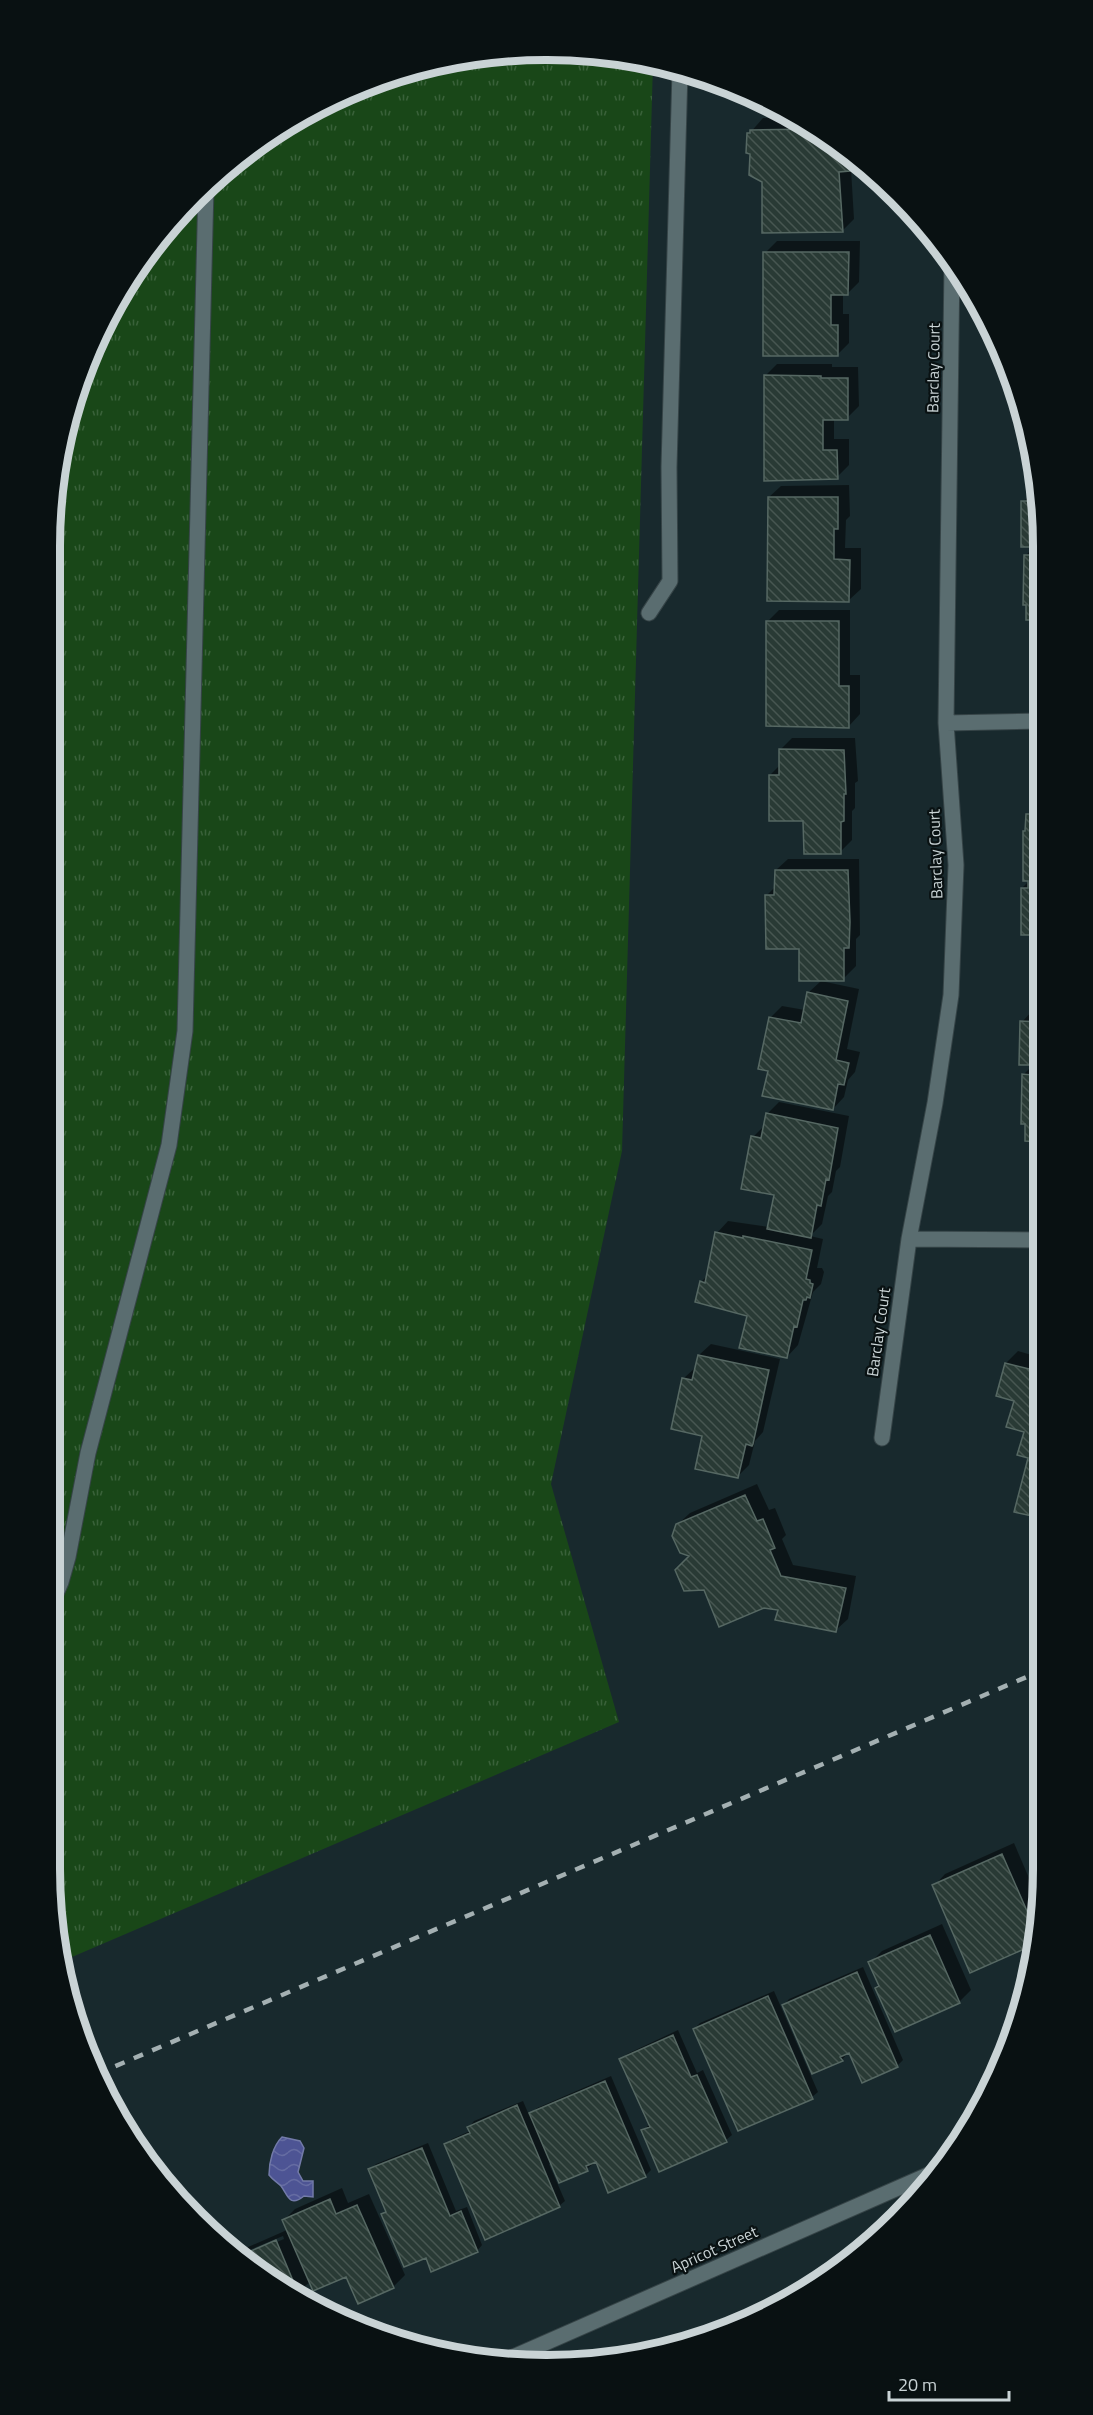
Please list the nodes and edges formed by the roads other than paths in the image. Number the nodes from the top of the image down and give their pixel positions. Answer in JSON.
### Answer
{"nodes":[{"id":1,"x":680,"y":79,"type":"edge"},
{"id":2,"x":206,"y":199,"type":"edge"},
{"id":3,"x":952,"y":277,"type":"edge"},
{"id":4,"x":649,"y":613,"type":"dead end"},
{"id":5,"x":1033,"y":721,"type":"edge"},
{"id":6,"x":946,"y":723,"type":"junction"},
{"id":7,"x":909,"y":1239,"type":"junction"},
{"id":8,"x":1033,"y":1239,"type":"edge"},
{"id":9,"x":882,"y":1438,"type":"dead end"},
{"id":10,"x":68,"y":1557,"type":"junction"},
{"id":11,"x":60,"y":1563,"type":"edge"},
{"id":12,"x":60,"y":1584,"type":"edge"},
{"id":13,"x":921,"y":2178,"type":"edge"},
{"id":14,"x":520,"y":2354,"type":"edge"}],
"edges":[{"from":1,"to":4,"type":"street"},
{"from":2,"to":10,"type":"street"},
{"from":3,"to":6,"type":"street","name":"Barclay Court"},
{"from":5,"to":6,"type":"street"},
{"from":6,"to":7,"type":"street","name":"Barclay Court"},
{"from":7,"to":8,"type":"street"},
{"from":7,"to":9,"type":"street","name":"Barclay Court"},
{"from":10,"to":11,"type":"street"},
{"from":10,"to":12,"type":"street"},
{"from":13,"to":14,"type":"street","name":"Apricot Street"}]}
